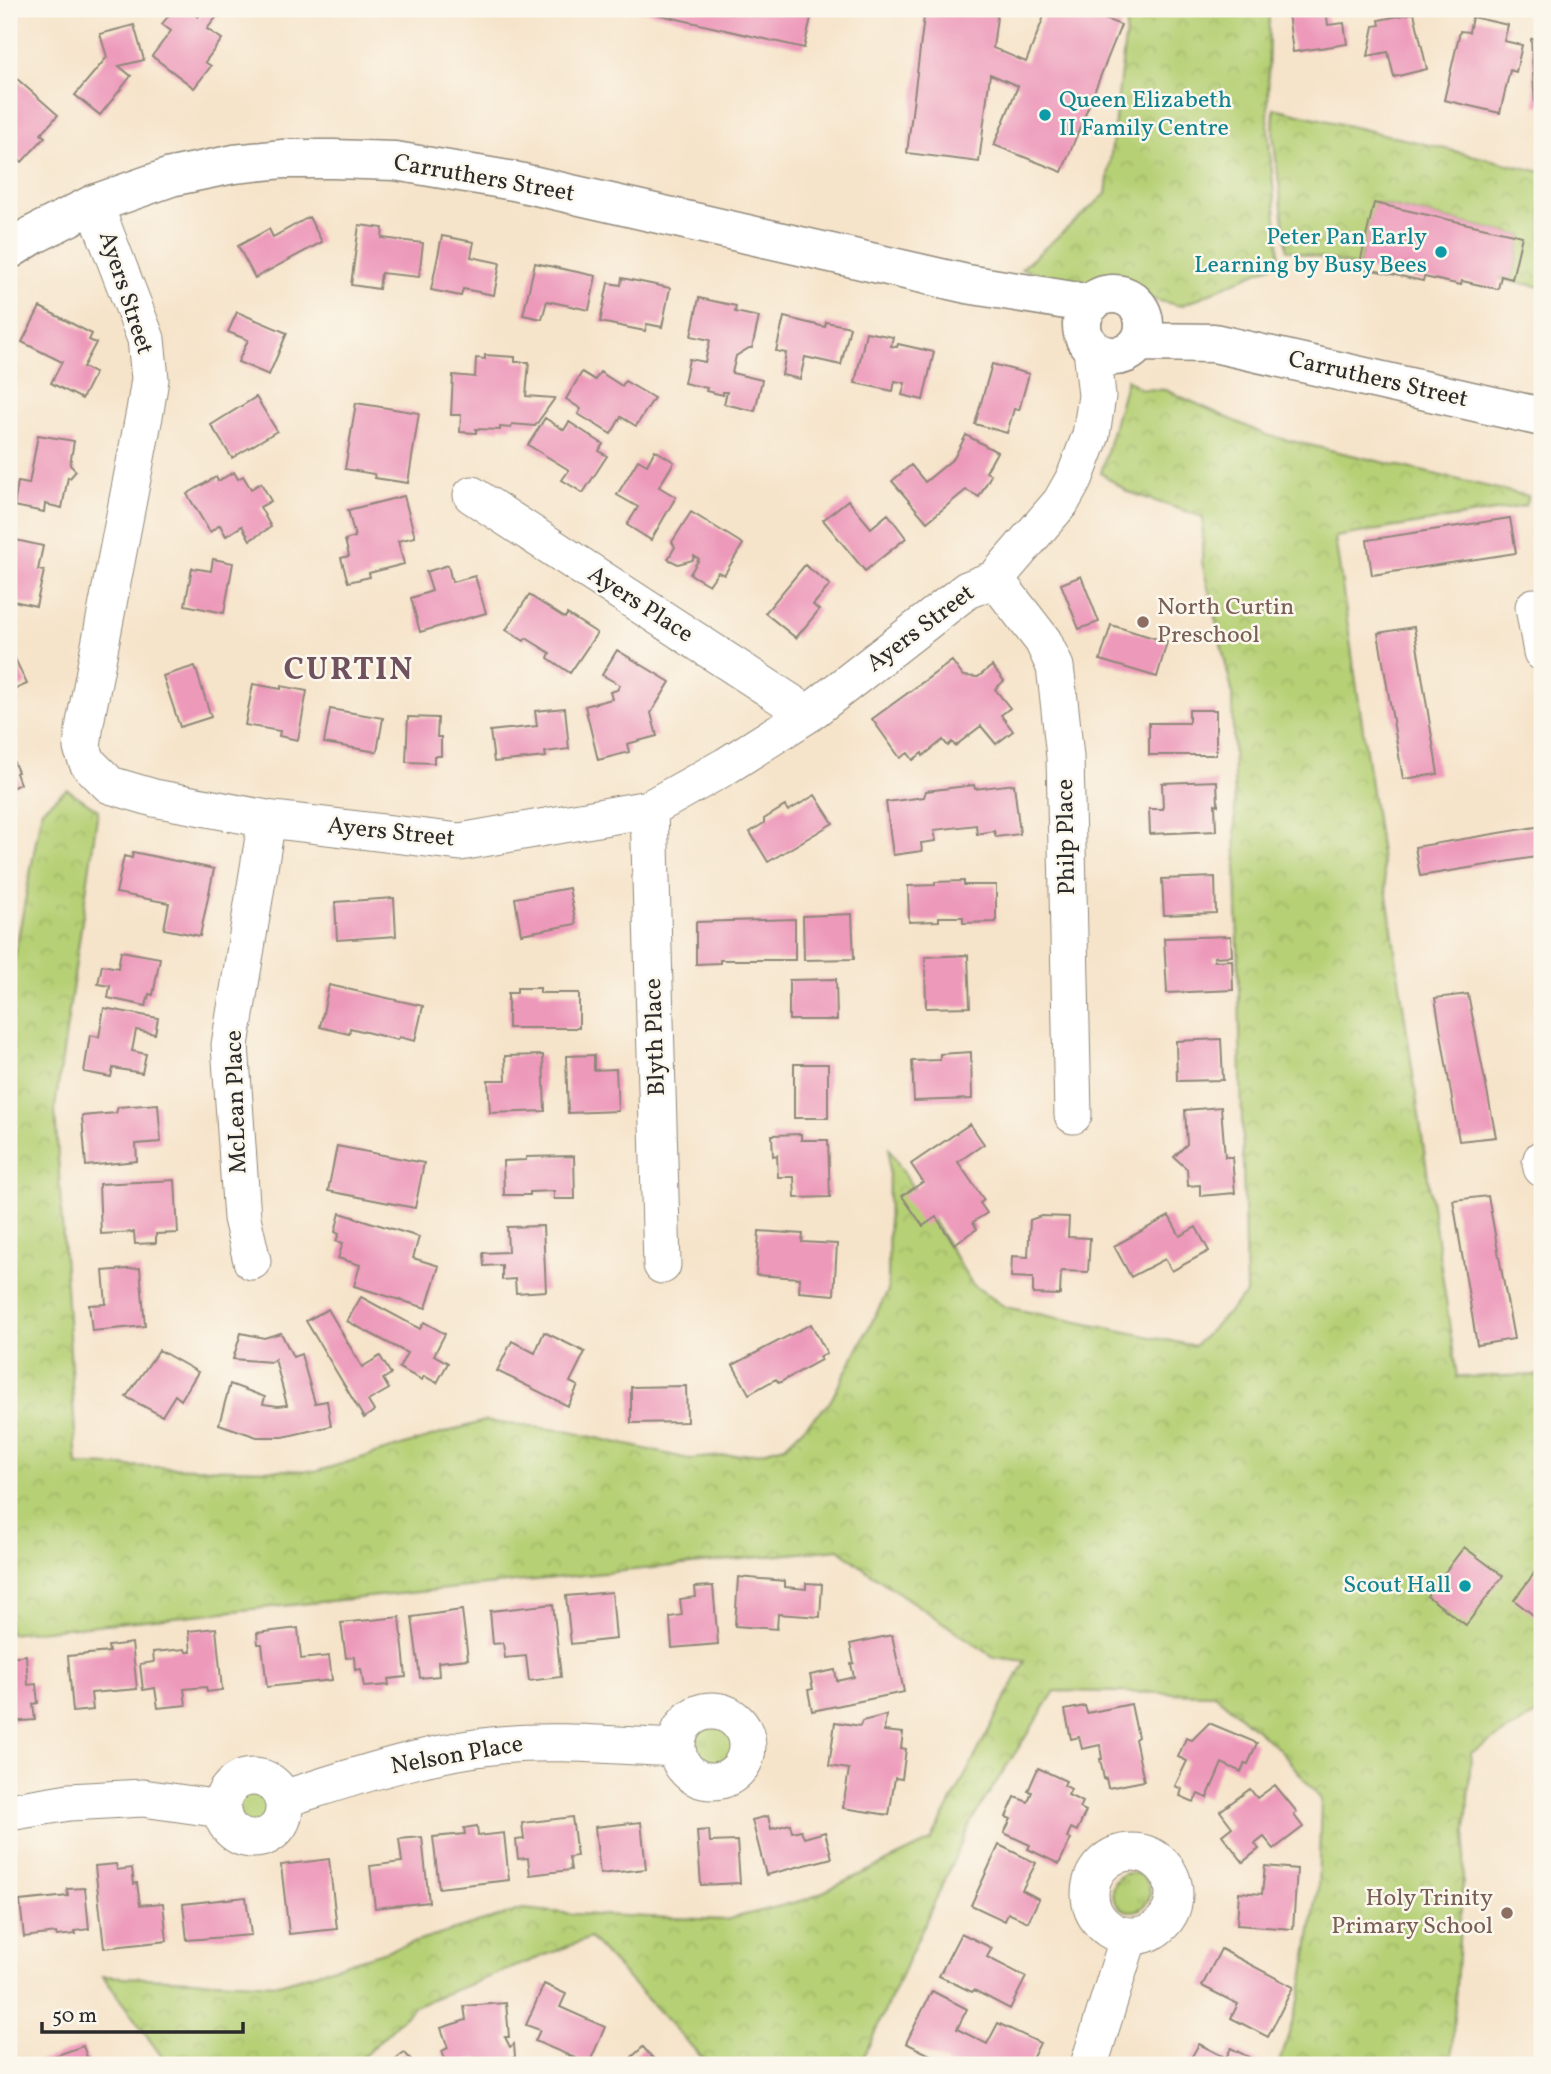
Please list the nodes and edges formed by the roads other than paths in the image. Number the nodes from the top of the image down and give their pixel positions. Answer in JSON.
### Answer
{"nodes":[{"id":1,"x":94,"y":204,"type":"junction"},
{"id":2,"x":9,"y":250,"type":"edge"},
{"id":3,"x":1111,"y":332,"type":"junction"},
{"id":4,"x":1542,"y":417,"type":"edge"},
{"id":5,"x":472,"y":495,"type":"dead end"},
{"id":6,"x":995,"y":579,"type":"junction"},
{"id":7,"x":1534,"y":607,"type":"dead end"},
{"id":8,"x":1542,"y":652,"type":"edge"},
{"id":9,"x":808,"y":715,"type":"junction"},
{"id":10,"x":649,"y":808,"type":"junction"},
{"id":11,"x":267,"y":819,"type":"junction"},
{"id":12,"x":1073,"y":1115,"type":"dead end"},
{"id":13,"x":1542,"y":1159,"type":"edge"},
{"id":14,"x":1542,"y":1168,"type":"edge"},
{"id":15,"x":251,"y":1261,"type":"dead end"},
{"id":16,"x":662,"y":1265,"type":"dead end"},
{"id":17,"x":676,"y":1748,"type":"dead end"},
{"id":18,"x":9,"y":1812,"type":"edge"},
{"id":19,"x":1129,"y":1936,"type":"dead end"},
{"id":20,"x":1089,"y":2065,"type":"edge"}],
"edges":[{"from":1,"to":2,"type":"main road","name":"Carruthers Street"},
{"from":1,"to":3,"type":"main road","name":"Carruthers Street"},
{"from":1,"to":11,"type":"street","name":"Ayers Street"},
{"from":3,"to":4,"type":"main road","name":"Carruthers Street"},
{"from":3,"to":6,"type":"street","name":"Ayers Street"},
{"from":5,"to":9,"type":"street","name":"Ayers Place"},
{"from":6,"to":9,"type":"street","name":"Ayers Street"},
{"from":6,"to":12,"type":"street","name":"Philp Place"},
{"from":7,"to":8,"type":"street"},
{"from":9,"to":10,"type":"street","name":"Ayers Street"},
{"from":10,"to":11,"type":"street","name":"Ayers Street"},
{"from":10,"to":16,"type":"street","name":"Blyth Place"},
{"from":11,"to":15,"type":"street","name":"McLean Place"},
{"from":13,"to":14,"type":"street"},
{"from":17,"to":18,"type":"street","name":"Nelson Place"},
{"from":19,"to":20,"type":"street"}]}
